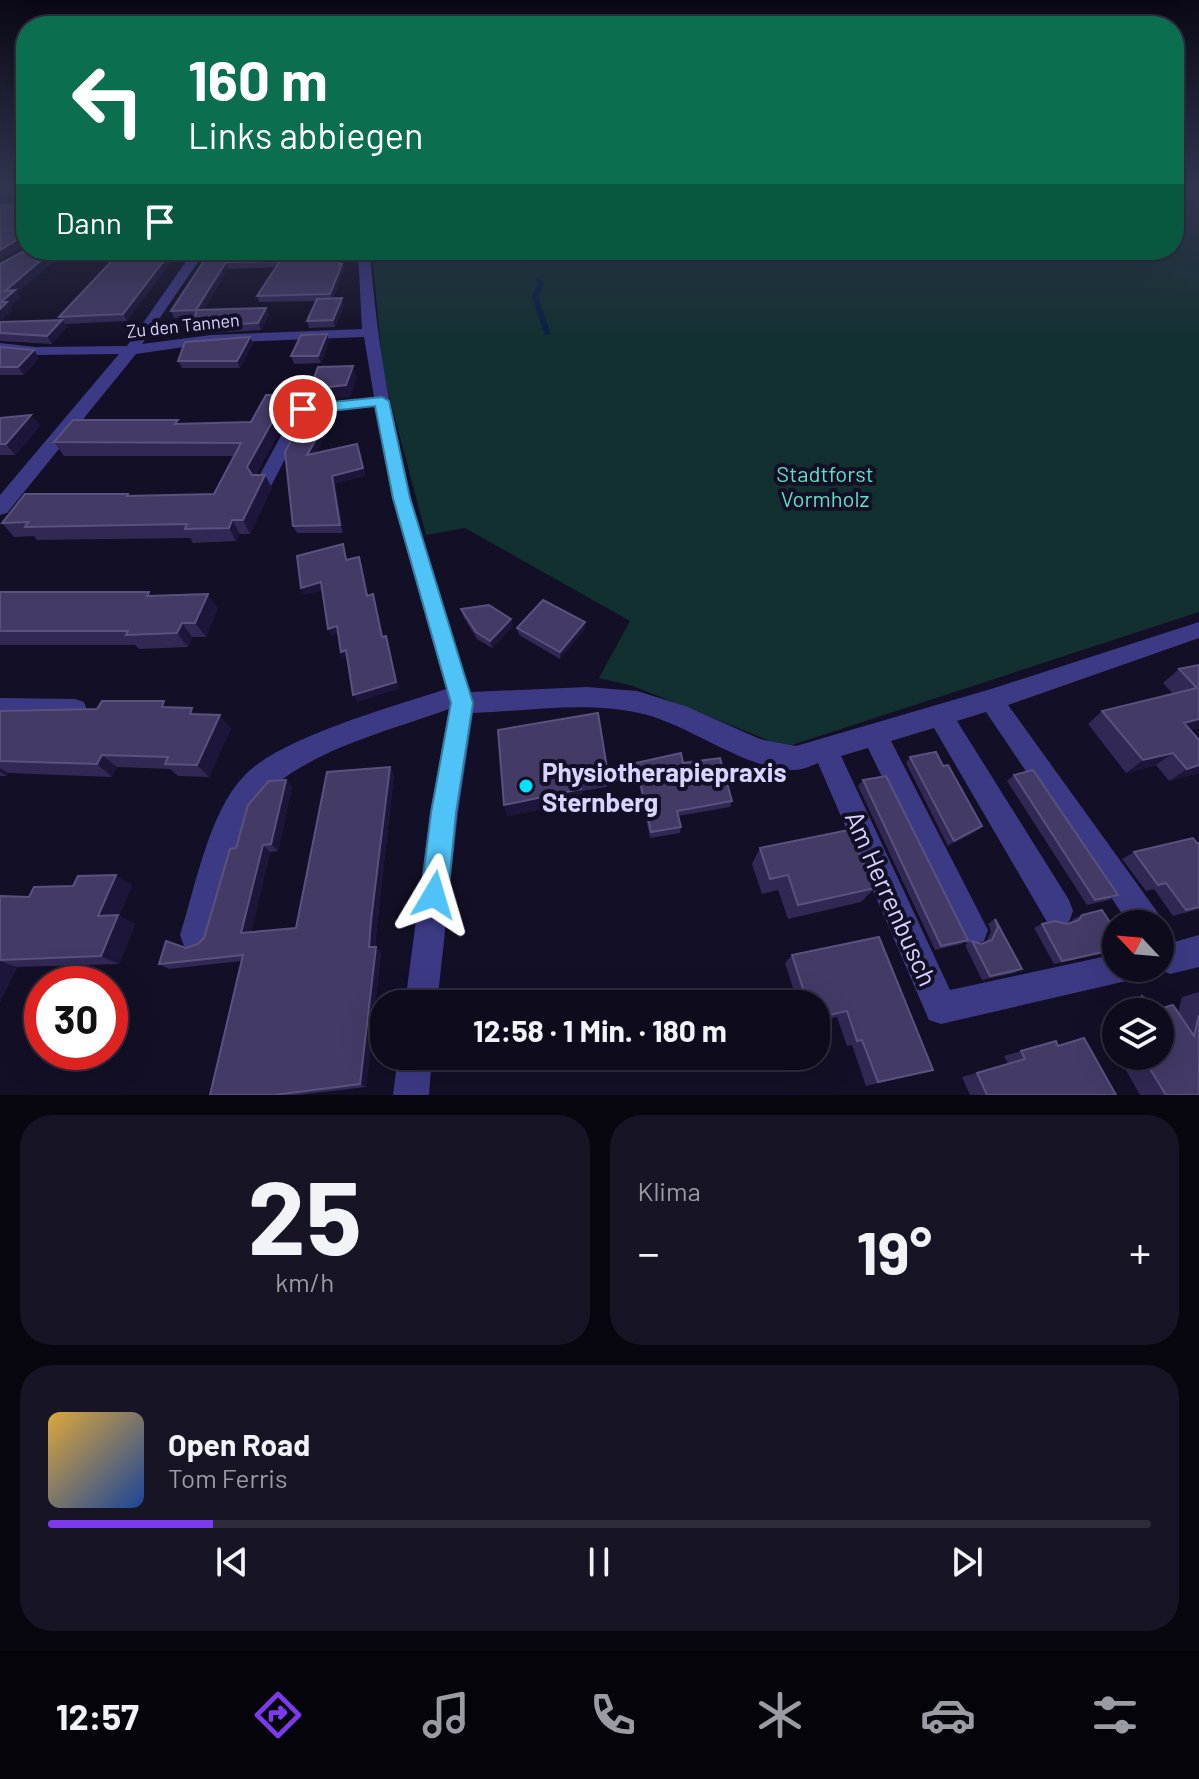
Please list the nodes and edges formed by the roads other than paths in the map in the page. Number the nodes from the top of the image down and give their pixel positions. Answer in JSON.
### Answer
{"nodes":[{"id":1,"x":193,"y":260,"type":"edge"},
{"id":2,"x":365,"y":260,"type":"edge"},
{"id":3,"x":370,"y":333,"type":"junction"},
{"id":4,"x":0,"y":347,"type":"edge"},
{"id":5,"x":131,"y":350,"type":"junction"},
{"id":6,"x":382,"y":401,"type":"junction"},
{"id":7,"x":265,"y":482,"type":"edge"},
{"id":8,"x":0,"y":483,"type":"edge"},
{"id":9,"x":21,"y":483,"type":"junction"},
{"id":10,"x":0,"y":508,"type":"edge"},
{"id":11,"x":1196,"y":630,"type":"dead end"},
{"id":12,"x":461,"y":698,"type":"junction"},
{"id":13,"x":991,"y":700,"type":"junction"},
{"id":14,"x":0,"y":709,"type":"edge"},
{"id":15,"x":75,"y":710,"type":"edge"},
{"id":16,"x":940,"y":715,"type":"junction"},
{"id":17,"x":875,"y":735,"type":"junction"},
{"id":18,"x":825,"y":749,"type":"junction"},
{"id":19,"x":1137,"y":910,"type":"edge"},
{"id":20,"x":1058,"y":911,"type":"dead end"},
{"id":21,"x":973,"y":930,"type":"dead end"},
{"id":22,"x":195,"y":935,"type":"dead end"},
{"id":23,"x":1102,"y":973,"type":"edge"},
{"id":24,"x":423,"y":990,"type":"edge"},
{"id":25,"x":414,"y":1070,"type":"edge"},
{"id":26,"x":411,"y":1095,"type":"edge"}],
"edges":[{"from":1,"to":5,"type":"street"},
{"from":2,"to":3,"type":"street"},
{"from":3,"to":5,"type":"street","name":"Zu den Tannen"},
{"from":3,"to":6,"type":"street"},
{"from":4,"to":5,"type":"street","name":"Zu den Tannen"},
{"from":5,"to":9,"type":"street"},
{"from":6,"to":7,"type":"street"},
{"from":6,"to":12,"type":"street"},
{"from":8,"to":9,"type":"street"},
{"from":9,"to":10,"type":"street"},
{"from":11,"to":13,"type":"street"},
{"from":12,"to":18,"type":"street"},
{"from":12,"to":22,"type":"street"},
{"from":12,"to":24,"type":"street"},
{"from":13,"to":16,"type":"street"},
{"from":13,"to":19,"type":"street"},
{"from":14,"to":15,"type":"street"},
{"from":16,"to":17,"type":"street"},
{"from":16,"to":20,"type":"street"},
{"from":17,"to":18,"type":"street"},
{"from":17,"to":21,"type":"street"},
{"from":18,"to":23,"type":"street","name":"Am Herrenbusch"},
{"from":25,"to":26,"type":"street"}]}
